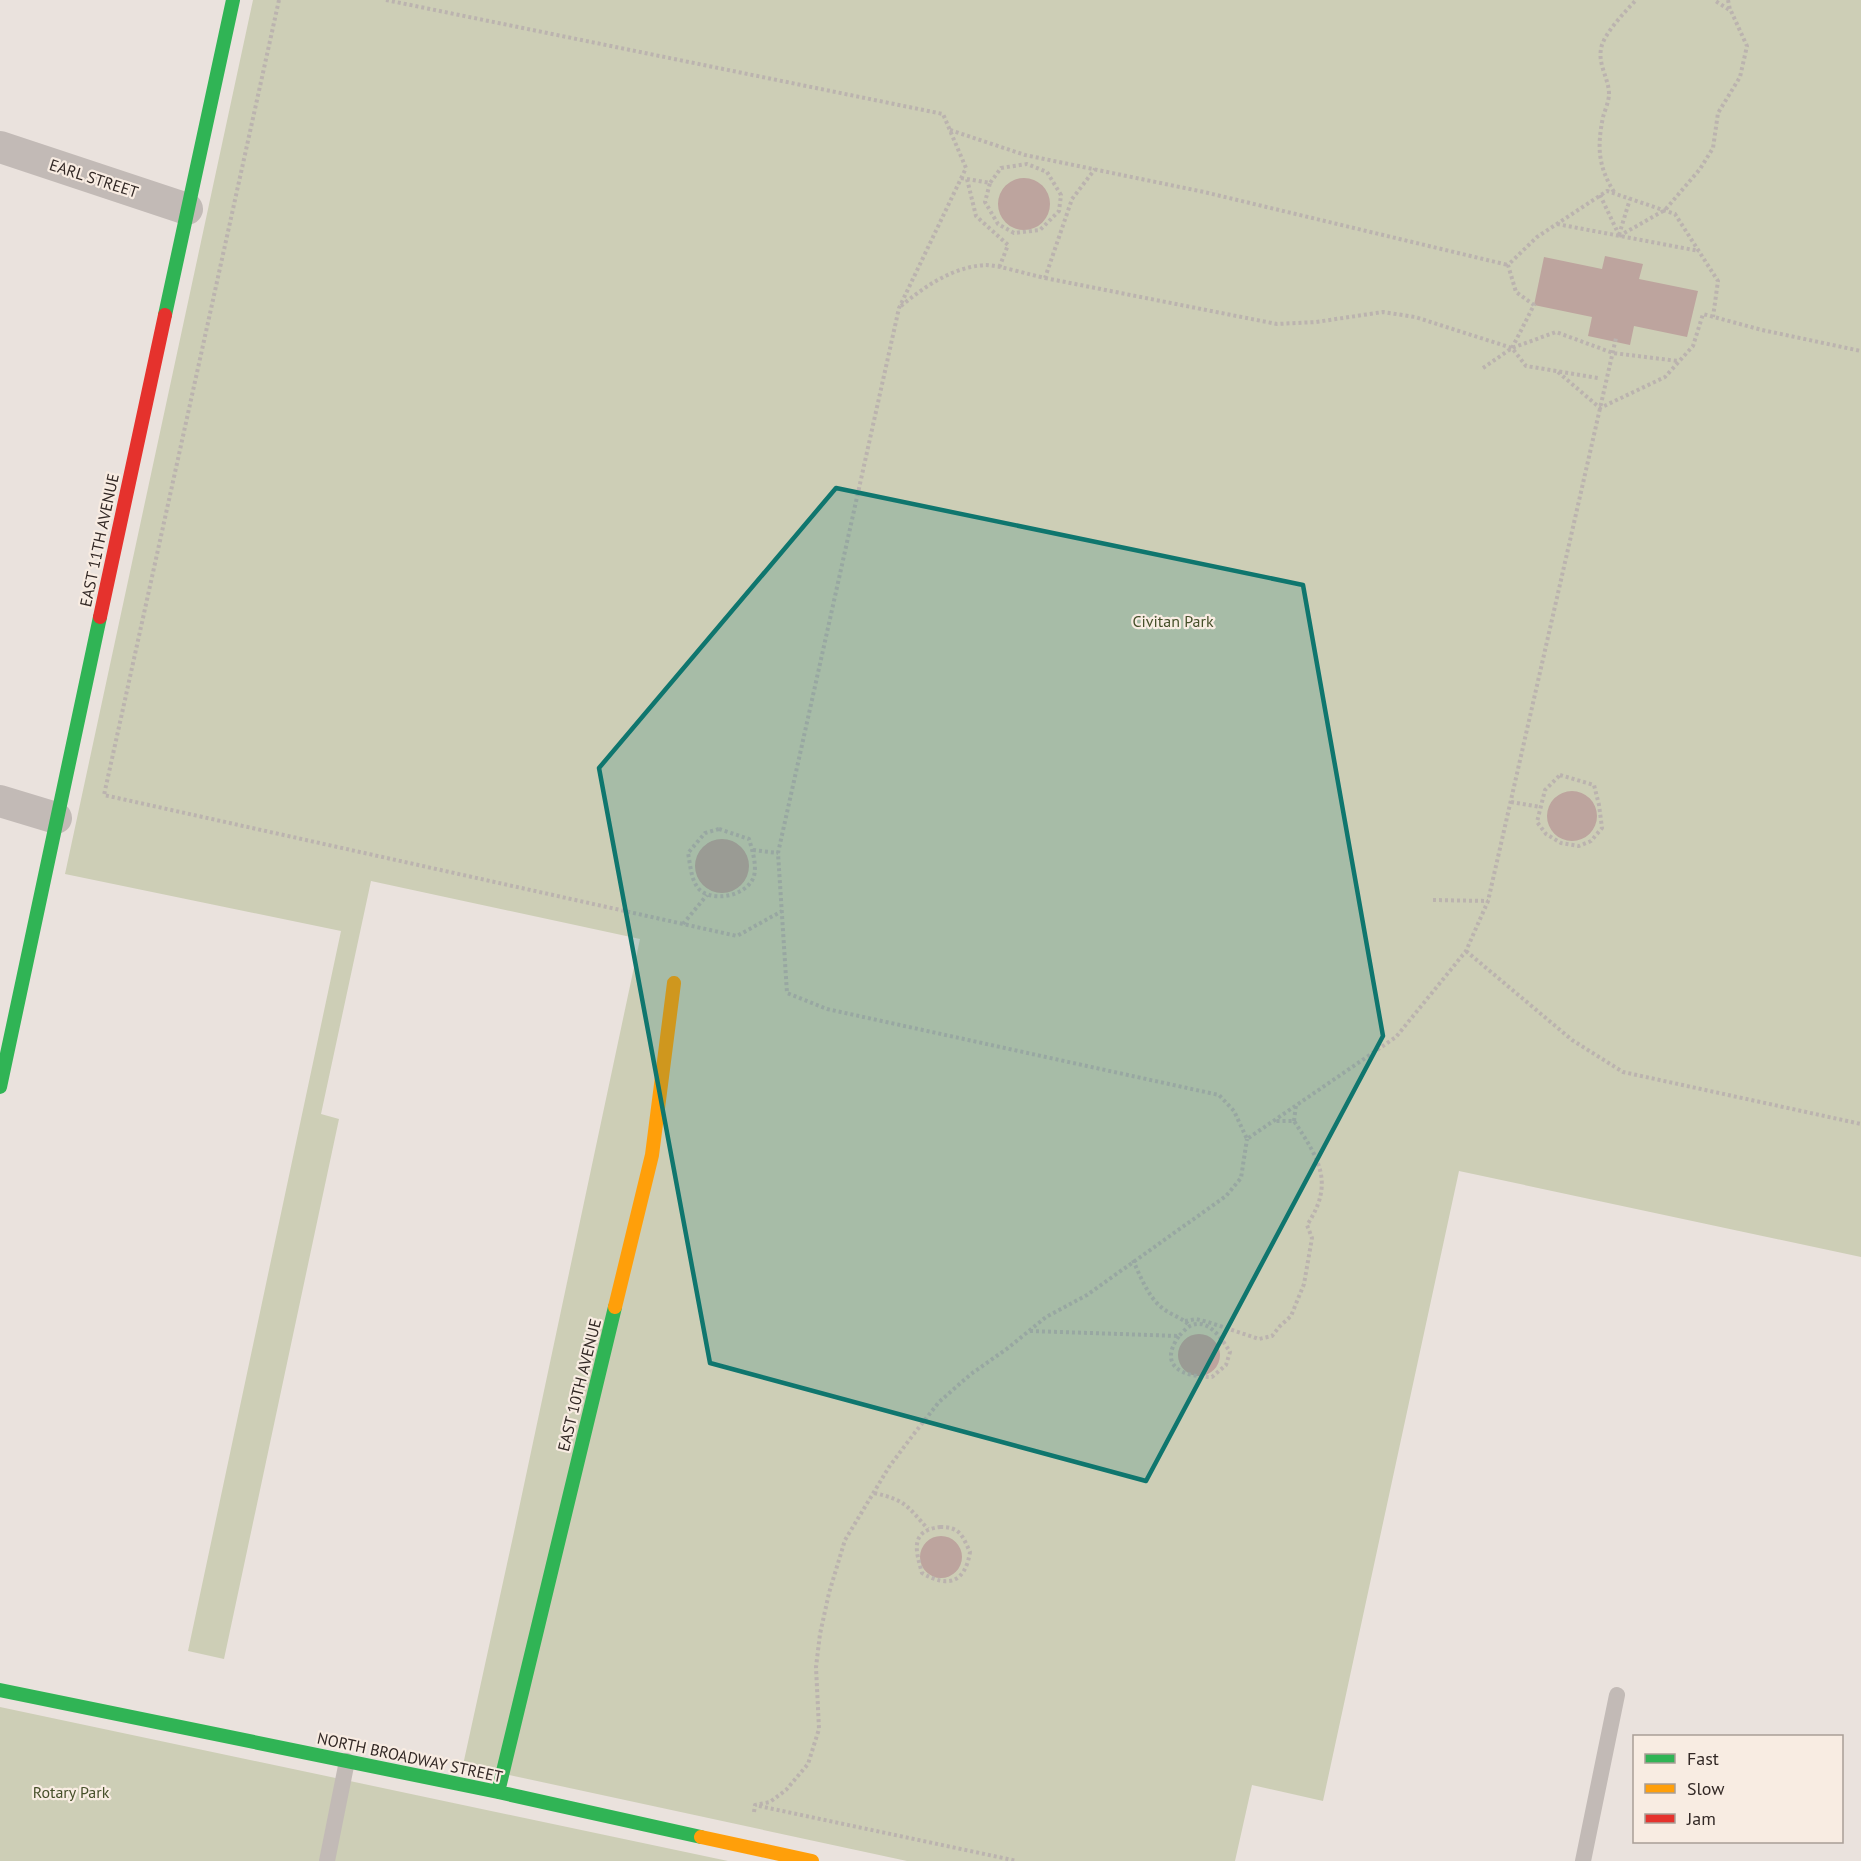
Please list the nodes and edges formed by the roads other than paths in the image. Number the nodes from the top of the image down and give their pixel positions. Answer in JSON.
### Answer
{"nodes":[{"id":1,"x":233,"y":0,"type":"edge"},
{"id":2,"x":0,"y":147,"type":"edge"},
{"id":3,"x":187,"y":209,"type":"junction"},
{"id":4,"x":0,"y":801,"type":"edge"},
{"id":5,"x":56,"y":818,"type":"junction"},
{"id":6,"x":674,"y":983,"type":"dead end"},
{"id":7,"x":0,"y":1087,"type":"edge"},
{"id":8,"x":0,"y":1690,"type":"edge"},
{"id":9,"x":1617,"y":1695,"type":"dead end"},
{"id":10,"x":347,"y":1761,"type":"junction"},
{"id":11,"x":498,"y":1792,"type":"junction"},
{"id":12,"x":727,"y":1842,"type":"junction"},
{"id":13,"x":327,"y":1861,"type":"edge"},
{"id":14,"x":724,"y":1861,"type":"edge"},
{"id":15,"x":812,"y":1861,"type":"edge"},
{"id":16,"x":1583,"y":1861,"type":"edge"}],
"edges":[{"from":1,"to":3,"type":"street","name":"EAST 11TH AVENUE"},
{"from":2,"to":3,"type":"street","name":"EARL STREET"},
{"from":3,"to":5,"type":"street","name":"EAST 11TH AVENUE"},
{"from":4,"to":5,"type":"street"},
{"from":5,"to":7,"type":"street","name":"EAST 11TH AVENUE"},
{"from":6,"to":11,"type":"street","name":"EAST 10TH AVENUE"},
{"from":8,"to":10,"type":"street","name":"NORTH BROADWAY STREET"},
{"from":9,"to":16,"type":"lane"},
{"from":10,"to":11,"type":"street","name":"NORTH BROADWAY STREET"},
{"from":10,"to":13,"type":"lane"},
{"from":11,"to":12,"type":"street","name":"NORTH BROADWAY STREET"},
{"from":12,"to":14,"type":"lane"},
{"from":12,"to":15,"type":"street","name":"NORTH BROADWAY STREET"}]}
